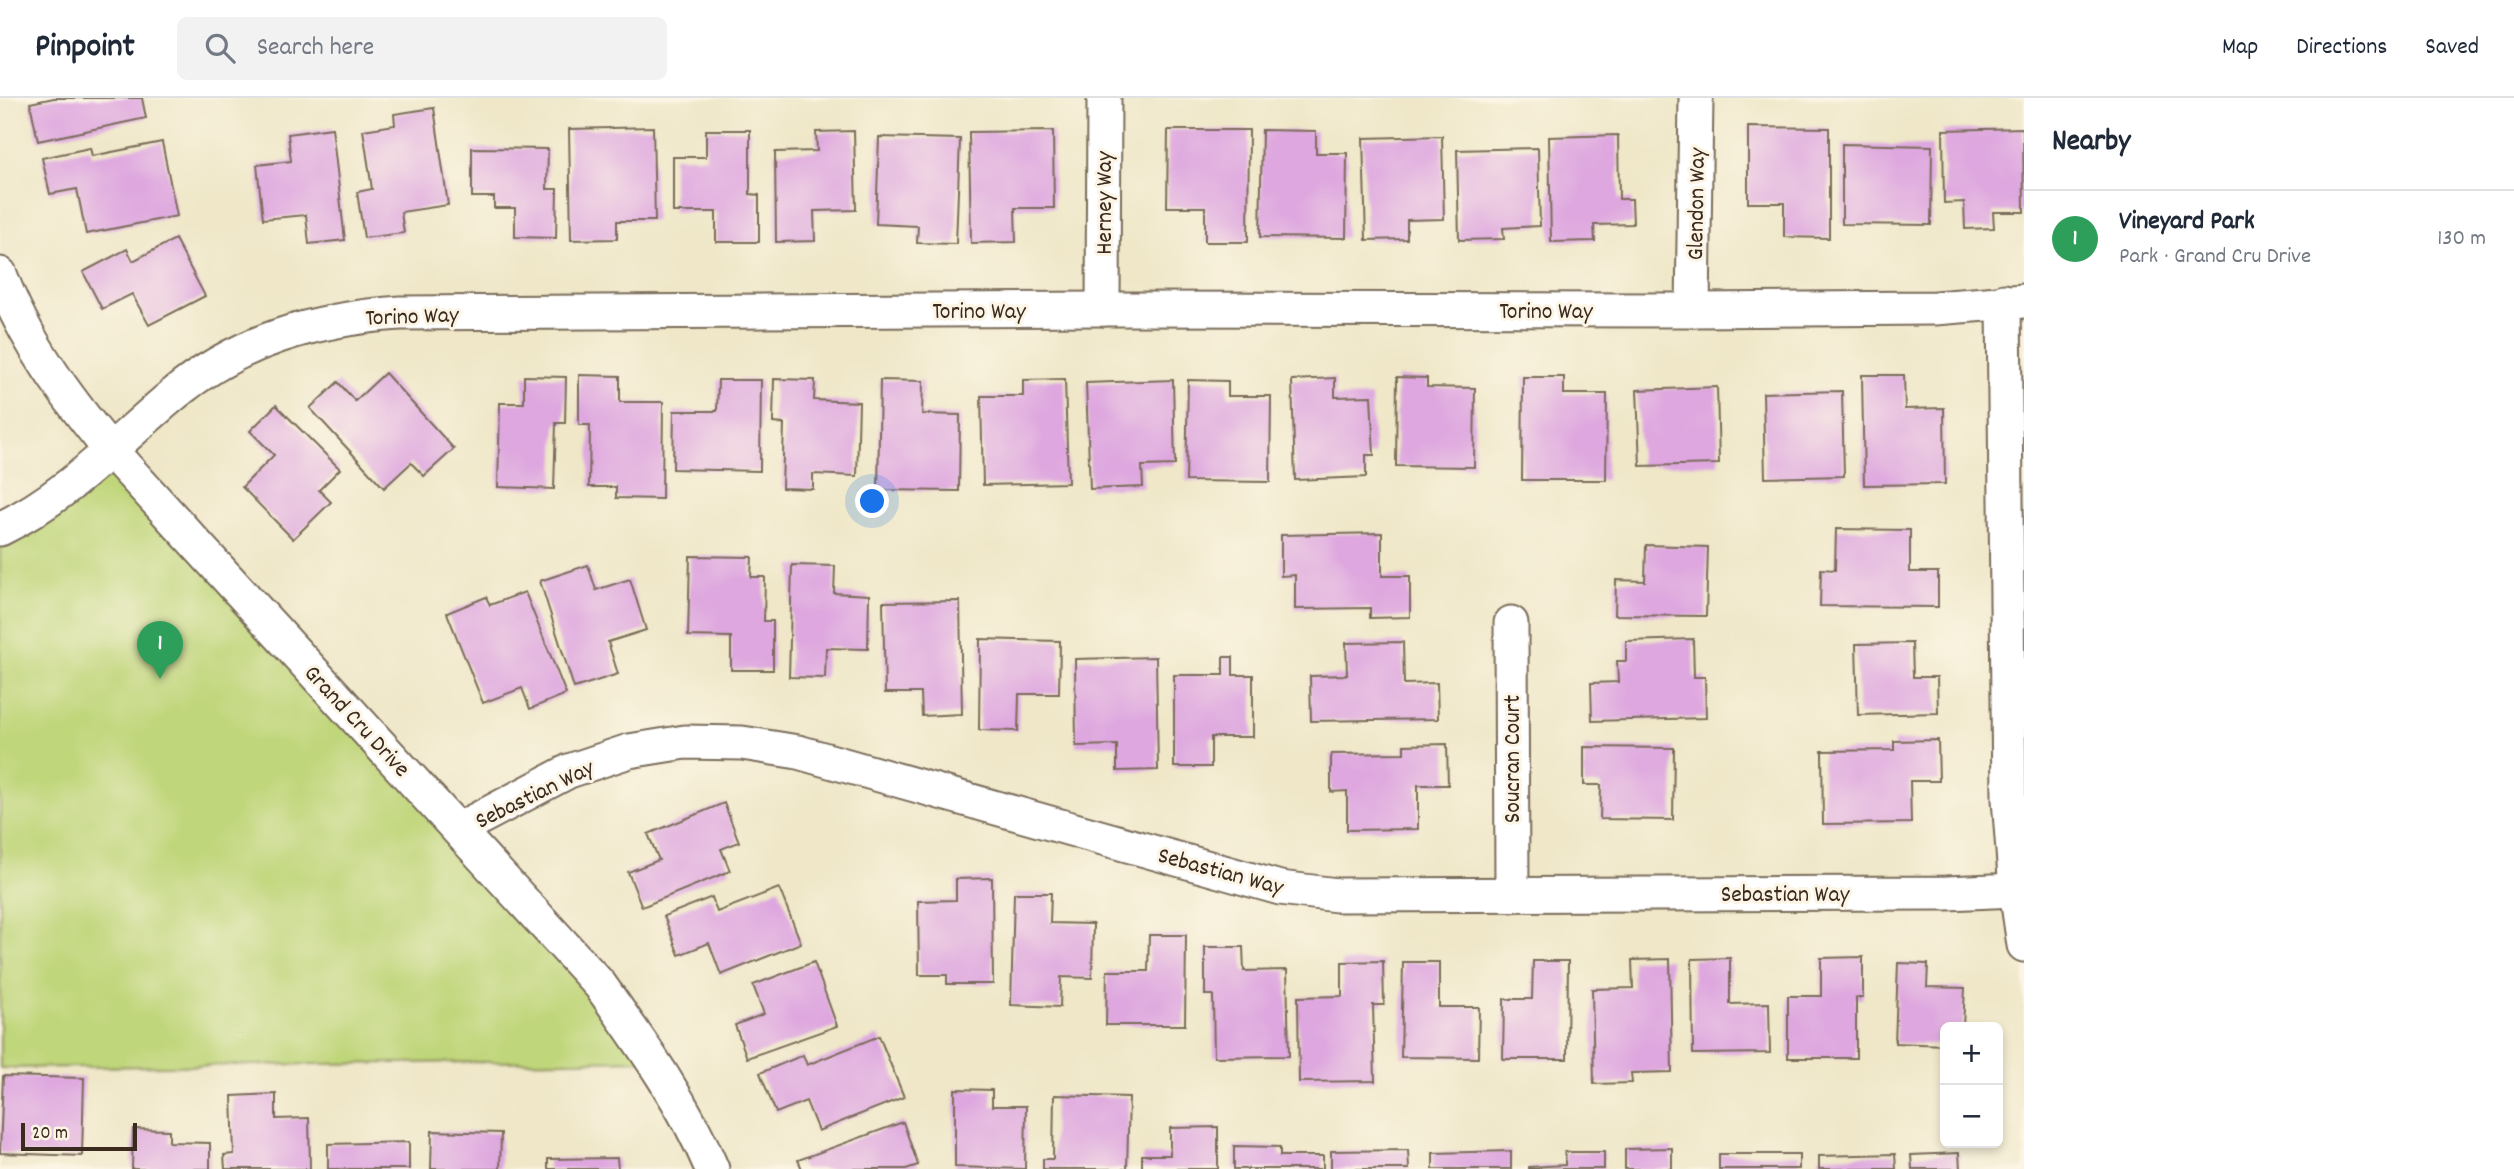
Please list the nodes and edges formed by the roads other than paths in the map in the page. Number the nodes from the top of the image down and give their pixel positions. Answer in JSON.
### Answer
{"nodes":[{"id":1,"x":1104,"y":98,"type":"edge"},
{"id":2,"x":1696,"y":98,"type":"edge"},
{"id":3,"x":0,"y":274,"type":"edge"},
{"id":4,"x":2014,"y":301,"type":"edge"},
{"id":5,"x":1103,"y":309,"type":"junction"},
{"id":6,"x":1693,"y":310,"type":"junction"},
{"id":7,"x":111,"y":451,"type":"junction"},
{"id":8,"x":0,"y":529,"type":"edge"},
{"id":9,"x":1510,"y":624,"type":"dead end"},
{"id":10,"x":459,"y":830,"type":"junction"},
{"id":11,"x":2017,"y":890,"type":"junction"},
{"id":12,"x":1511,"y":895,"type":"junction"},
{"id":13,"x":2024,"y":945,"type":"edge"},
{"id":14,"x":712,"y":1169,"type":"edge"}],
"edges":[{"from":1,"to":5,"type":"street","name":"Herney Way"},
{"from":2,"to":6,"type":"street","name":"Glendon Way"},
{"from":3,"to":7,"type":"street","name":"Grand Cru Drive"},
{"from":4,"to":6,"type":"street","name":"Torino Way"},
{"from":4,"to":11,"type":"street"},
{"from":5,"to":6,"type":"street","name":"Torino Way"},
{"from":5,"to":7,"type":"street","name":"Torino Way"},
{"from":7,"to":8,"type":"street","name":"Torino Way"},
{"from":7,"to":10,"type":"street","name":"Grand Cru Drive"},
{"from":9,"to":12,"type":"street","name":"Soucran Court"},
{"from":10,"to":12,"type":"street","name":"Sebastian Way"},
{"from":10,"to":14,"type":"street","name":"Grand Cru Drive"},
{"from":11,"to":12,"type":"street","name":"Sebastian Way"},
{"from":11,"to":13,"type":"street"}]}
